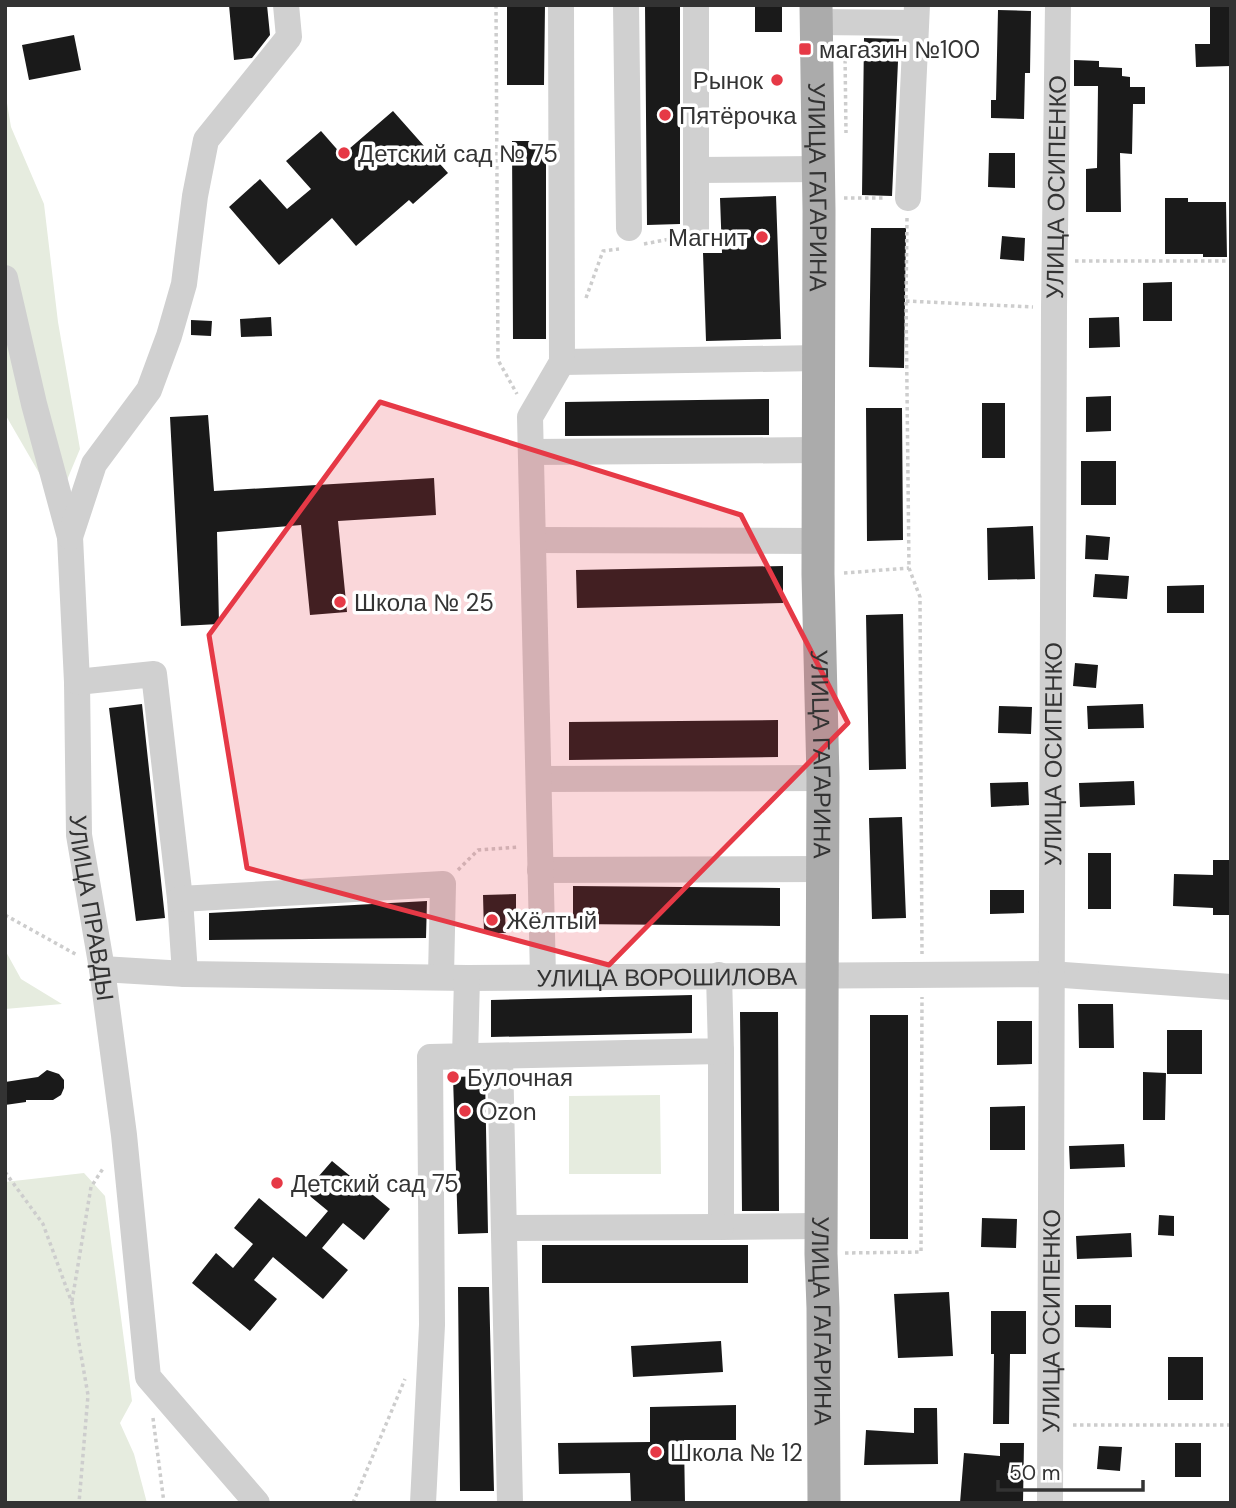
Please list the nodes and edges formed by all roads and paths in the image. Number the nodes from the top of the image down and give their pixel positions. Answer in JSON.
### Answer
{"nodes":[{"id":1,"x":286,"y":5,"type":"edge"},
{"id":2,"x":496,"y":5,"type":"edge"},
{"id":3,"x":561,"y":5,"type":"edge"},
{"id":4,"x":626,"y":5,"type":"edge"},
{"id":5,"x":696,"y":5,"type":"edge"},
{"id":6,"x":1058,"y":5,"type":"edge"},
{"id":7,"x":816,"y":14,"type":"edge"},
{"id":8,"x":916,"y":14,"type":"edge"},
{"id":9,"x":696,"y":170,"type":"junction"},
{"id":10,"x":818,"y":181,"type":"junction"},
{"id":11,"x":908,"y":198,"type":"junction"},
{"id":12,"x":696,"y":234,"type":"joint"},
{"id":13,"x":634,"y":240,"type":"junction"},
{"id":14,"x":1054,"y":261,"type":"junction"},
{"id":15,"x":1231,"y":261,"type":"edge"},
{"id":16,"x":5,"y":278,"type":"edge"},
{"id":17,"x":585,"y":301,"type":"dead end"},
{"id":18,"x":906,"y":301,"type":"junction"},
{"id":19,"x":1054,"y":308,"type":"junction"},
{"id":20,"x":819,"y":358,"type":"junction"},
{"id":21,"x":562,"y":362,"type":"junction"},
{"id":22,"x":530,"y":417,"type":"junction"},
{"id":23,"x":817,"y":450,"type":"junction"},
{"id":24,"x":532,"y":452,"type":"junction"},
{"id":25,"x":70,"y":537,"type":"junction"},
{"id":26,"x":533,"y":540,"type":"junction"},
{"id":27,"x":818,"y":541,"type":"junction"},
{"id":28,"x":909,"y":568,"type":"junction"},
{"id":29,"x":818,"y":574,"type":"junction"},
{"id":30,"x":77,"y":681,"type":"junction"},
{"id":31,"x":823,"y":778,"type":"junction"},
{"id":32,"x":538,"y":779,"type":"junction"},
{"id":33,"x":540,"y":858,"type":"junction"},
{"id":34,"x":822,"y":869,"type":"junction"},
{"id":35,"x":443,"y":884,"type":"junction"},
{"id":36,"x":180,"y":899,"type":"junction"},
{"id":37,"x":5,"y":915,"type":"edge"},
{"id":38,"x":102,"y":969,"type":"junction"},
{"id":39,"x":185,"y":974,"type":"junction"},
{"id":40,"x":922,"y":974,"type":"junction"},
{"id":41,"x":1050,"y":974,"type":"junction"},
{"id":42,"x":719,"y":975,"type":"junction"},
{"id":43,"x":821,"y":975,"type":"junction"},
{"id":44,"x":543,"y":976,"type":"junction"},
{"id":45,"x":454,"y":977,"type":"junction"},
{"id":46,"x":1231,"y":987,"type":"edge"},
{"id":47,"x":721,"y":1051,"type":"junction"},
{"id":48,"x":500,"y":1056,"type":"junction"},
{"id":49,"x":465,"y":1057,"type":"junction"},
{"id":50,"x":124,"y":1135,"type":"junction"},
{"id":51,"x":5,"y":1172,"type":"edge"},
{"id":52,"x":722,"y":1227,"type":"junction"},
{"id":53,"x":504,"y":1228,"type":"junction"},
{"id":54,"x":821,"y":1240,"type":"junction"},
{"id":55,"x":72,"y":1303,"type":"junction"},
{"id":56,"x":408,"y":1373,"type":"dead end"},
{"id":57,"x":153,"y":1415,"type":"dead end"},
{"id":58,"x":1231,"y":1425,"type":"edge"},
{"id":59,"x":1050,"y":1426,"type":"junction"},
{"id":60,"x":79,"y":1503,"type":"edge"},
{"id":61,"x":163,"y":1503,"type":"edge"},
{"id":62,"x":257,"y":1503,"type":"edge"},
{"id":63,"x":353,"y":1503,"type":"edge"},
{"id":64,"x":423,"y":1503,"type":"edge"},
{"id":65,"x":510,"y":1503,"type":"edge"},
{"id":66,"x":824,"y":1503,"type":"edge"},
{"id":67,"x":1050,"y":1503,"type":"edge"}],
"edges":[{"from":1,"to":25,"type":"street"},
{"from":2,"to":22,"type":"path"},
{"from":3,"to":21,"type":"street"},
{"from":4,"to":13,"type":"street"},
{"from":5,"to":9,"type":"street"},
{"from":6,"to":14,"type":"street","name":"УЛИЦА ОСИПЕНКО"},
{"from":7,"to":8,"type":"street"},
{"from":7,"to":10,"type":"main road","name":"УЛИЦА ГАГАРИНА"},
{"from":8,"to":11,"type":"street"},
{"from":9,"to":10,"type":"street"},
{"from":9,"to":12,"type":"street"},
{"from":10,"to":11,"type":"path"},
{"from":10,"to":20,"type":"main road","name":"УЛИЦА ГАГАРИНА"},
{"from":11,"to":18,"type":"path"},
{"from":12,"to":13,"type":"path"},
{"from":13,"to":17,"type":"path"},
{"from":14,"to":15,"type":"path"},
{"from":14,"to":19,"type":"street","name":"УЛИЦА ОСИПЕНКО"},
{"from":16,"to":25,"type":"street","name":"УЛИЦА ПРАВДЫ"},
{"from":18,"to":19,"type":"path"},
{"from":18,"to":28,"type":"path"},
{"from":19,"to":41,"type":"street","name":"УЛИЦА ОСИПЕНКО"},
{"from":20,"to":21,"type":"street"},
{"from":20,"to":23,"type":"main road","name":"УЛИЦА ГАГАРИНА"},
{"from":21,"to":22,"type":"street"},
{"from":22,"to":24,"type":"street"},
{"from":23,"to":24,"type":"street"},
{"from":23,"to":27,"type":"main road","name":"УЛИЦА ГАГАРИНА"},
{"from":24,"to":26,"type":"street"},
{"from":25,"to":30,"type":"street","name":"УЛИЦА ПРАВДЫ"},
{"from":26,"to":27,"type":"street"},
{"from":26,"to":32,"type":"street"},
{"from":27,"to":29,"type":"main road","name":"УЛИЦА ГАГАРИНА"},
{"from":28,"to":29,"type":"path"},
{"from":28,"to":40,"type":"path"},
{"from":29,"to":31,"type":"main road","name":"УЛИЦА ГАГАРИНА"},
{"from":30,"to":36,"type":"street"},
{"from":30,"to":38,"type":"street","name":"УЛИЦА ПРАВДЫ"},
{"from":31,"to":32,"type":"street"},
{"from":31,"to":34,"type":"main road","name":"УЛИЦА ГАГАРИНА"},
{"from":32,"to":33,"type":"street"},
{"from":33,"to":34,"type":"street"},
{"from":33,"to":35,"type":"path"},
{"from":33,"to":44,"type":"street"},
{"from":34,"to":43,"type":"main road","name":"УЛИЦА ГАГАРИНА"},
{"from":35,"to":36,"type":"street"},
{"from":35,"to":45,"type":"street"},
{"from":36,"to":39,"type":"street"},
{"from":37,"to":38,"type":"path"},
{"from":38,"to":39,"type":"street","name":"УЛИЦА ВОРОШИЛОВА"},
{"from":38,"to":50,"type":"street","name":"УЛИЦА ПРАВДЫ"},
{"from":39,"to":45,"type":"street","name":"УЛИЦА ВОРОШИЛОВА"},
{"from":40,"to":41,"type":"street","name":"УЛИЦА ВОРОШИЛОВА"},
{"from":40,"to":43,"type":"street","name":"УЛИЦА ВОРОШИЛОВА"},
{"from":40,"to":54,"type":"path"},
{"from":41,"to":46,"type":"street","name":"УЛИЦА ВОРОШИЛОВА"},
{"from":41,"to":59,"type":"street","name":"УЛИЦА ОСИПЕНКО"},
{"from":42,"to":43,"type":"street","name":"УЛИЦА ВОРОШИЛОВА"},
{"from":42,"to":44,"type":"street","name":"УЛИЦА ВОРОШИЛОВА"},
{"from":42,"to":47,"type":"street"},
{"from":43,"to":54,"type":"main road","name":"УЛИЦА ГАГАРИНА"},
{"from":44,"to":45,"type":"street","name":"УЛИЦА ВОРОШИЛОВА"},
{"from":45,"to":49,"type":"street"},
{"from":47,"to":48,"type":"street"},
{"from":47,"to":52,"type":"street"},
{"from":48,"to":49,"type":"street"},
{"from":48,"to":53,"type":"street"},
{"from":49,"to":64,"type":"street"},
{"from":50,"to":55,"type":"path"},
{"from":50,"to":62,"type":"street","name":"УЛИЦА ПРАВДЫ"},
{"from":51,"to":55,"type":"path"},
{"from":52,"to":53,"type":"street"},
{"from":52,"to":54,"type":"street"},
{"from":53,"to":65,"type":"street"},
{"from":54,"to":66,"type":"main road","name":"УЛИЦА ГАГАРИНА"},
{"from":55,"to":60,"type":"path"},
{"from":56,"to":63,"type":"path"},
{"from":57,"to":61,"type":"path"},
{"from":58,"to":59,"type":"path"},
{"from":59,"to":67,"type":"street","name":"УЛИЦА ОСИПЕНКО"}]}
